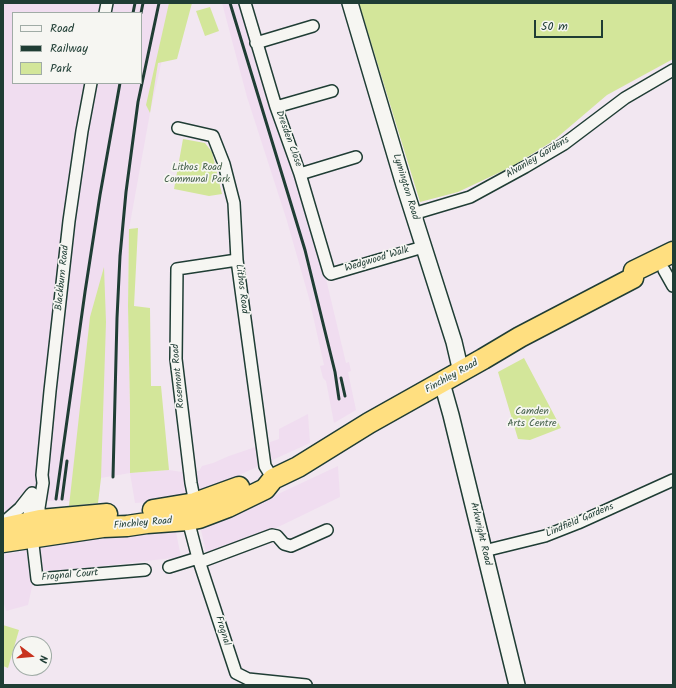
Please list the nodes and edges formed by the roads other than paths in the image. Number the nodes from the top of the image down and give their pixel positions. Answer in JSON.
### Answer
{"nodes":[{"id":1,"x":245,"y":3,"type":"edge"},
{"id":2,"x":350,"y":3,"type":"edge"},
{"id":3,"x":313,"y":26,"type":"dead end"},
{"id":4,"x":256,"y":43,"type":"junction"},
{"id":5,"x":673,"y":70,"type":"edge"},
{"id":6,"x":91,"y":84,"type":"edge"},
{"id":7,"x":332,"y":91,"type":"dead end"},
{"id":8,"x":276,"y":107,"type":"junction"},
{"id":9,"x":178,"y":128,"type":"dead end"},
{"id":10,"x":356,"y":157,"type":"dead end"},
{"id":11,"x":300,"y":174,"type":"junction"},
{"id":12,"x":413,"y":214,"type":"junction"},
{"id":13,"x":423,"y":246,"type":"junction"},
{"id":14,"x":673,"y":252,"type":"edge"},
{"id":15,"x":237,"y":260,"type":"junction"},
{"id":16,"x":331,"y":274,"type":"joint"},
{"id":17,"x":670,"y":274,"type":"edge"},
{"id":18,"x":633,"y":278,"type":"junction"},
{"id":19,"x":460,"y":372,"type":"junction"},
{"id":20,"x":442,"y":383,"type":"junction"},
{"id":21,"x":42,"y":475,"type":"junction"},
{"id":22,"x":273,"y":479,"type":"junction"},
{"id":23,"x":673,"y":480,"type":"edge"},
{"id":24,"x":32,"y":493,"type":"junction"},
{"id":25,"x":194,"y":514,"type":"junction"},
{"id":26,"x":3,"y":523,"type":"edge"},
{"id":27,"x":34,"y":526,"type":"junction"},
{"id":28,"x":3,"y":528,"type":"edge"},
{"id":29,"x":327,"y":530,"type":"dead end"},
{"id":30,"x":3,"y":542,"type":"edge"},
{"id":31,"x":484,"y":551,"type":"junction"},
{"id":32,"x":199,"y":560,"type":"junction"},
{"id":33,"x":169,"y":567,"type":"dead end"},
{"id":34,"x":145,"y":570,"type":"dead end"},
{"id":35,"x":306,"y":685,"type":"edge"},
{"id":36,"x":517,"y":685,"type":"edge"}],
"edges":[{"from":1,"to":4,"type":"street","name":"Dresden Close"},
{"from":2,"to":12,"type":"street","name":"Lymington Road"},
{"from":3,"to":4,"type":"street"},
{"from":4,"to":8,"type":"street","name":"Dresden Close"},
{"from":5,"to":12,"type":"street","name":"Alvanley Gardens"},
{"from":6,"to":21,"type":"street","name":"Blackburn Road"},
{"from":7,"to":8,"type":"street"},
{"from":8,"to":11,"type":"street","name":"Dresden Close"},
{"from":9,"to":15,"type":"street","name":"Lithos Road"},
{"from":10,"to":11,"type":"street"},
{"from":11,"to":16,"type":"street","name":"Dresden Close"},
{"from":12,"to":13,"type":"street","name":"Lymington Road"},
{"from":13,"to":16,"type":"street","name":"Wedgwood Walk"},
{"from":13,"to":19,"type":"street","name":"Lymington Road"},
{"from":14,"to":18,"type":"highway","name":"Finchley Road"},
{"from":15,"to":22,"type":"street","name":"Lithos Road"},
{"from":15,"to":25,"type":"street","name":"Rosemont Road"},
{"from":17,"to":18,"type":"highway","name":"Finchley Road"},
{"from":18,"to":19,"type":"highway","name":"Finchley Road"},
{"from":19,"to":20,"type":"highway","name":"Finchley Road"},
{"from":20,"to":22,"type":"highway","name":"Finchley Road"},
{"from":20,"to":31,"type":"street","name":"Arkwright Road"},
{"from":21,"to":24,"type":"street","name":"Blackburn Road"},
{"from":21,"to":27,"type":"street","name":"Blackburn Road"},
{"from":22,"to":25,"type":"highway","name":"Finchley Road"},
{"from":23,"to":31,"type":"street","name":"Lindfield Gardens"},
{"from":24,"to":26,"type":"street","name":"Blackburn Road"},
{"from":24,"to":27,"type":"street","name":"Blackburn Road"},
{"from":25,"to":27,"type":"highway","name":"Finchley Road"},
{"from":25,"to":32,"type":"street","name":"Frognal"},
{"from":27,"to":28,"type":"highway","name":"Finchley Road"},
{"from":27,"to":30,"type":"highway","name":"Finchley Road"},
{"from":27,"to":34,"type":"street","name":"Frognal Court"},
{"from":29,"to":32,"type":"street"},
{"from":31,"to":36,"type":"street","name":"Arkwright Road"},
{"from":32,"to":33,"type":"street"},
{"from":32,"to":35,"type":"street","name":"Frognal"}]}
